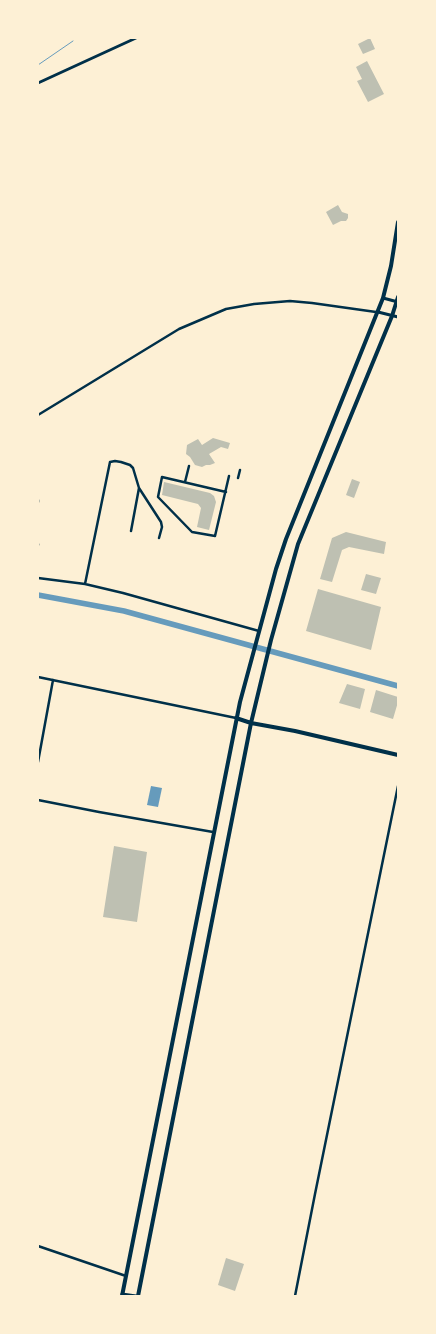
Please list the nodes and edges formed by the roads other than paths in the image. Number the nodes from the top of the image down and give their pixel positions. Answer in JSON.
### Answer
{"nodes":[{"id":1,"x":136,"y":38,"type":"edge"},
{"id":2,"x":38,"y":83,"type":"edge"},
{"id":3,"x":398,"y":222,"type":"edge"},
{"id":4,"x":383,"y":298,"type":"junction"},
{"id":5,"x":398,"y":300,"type":"edge"},
{"id":6,"x":378,"y":312,"type":"junction"},
{"id":7,"x":392,"y":316,"type":"junction"},
{"id":8,"x":398,"y":317,"type":"edge"},
{"id":9,"x":38,"y":415,"type":"edge"},
{"id":10,"x":188,"y":466,"type":"dead end"},
{"id":11,"x":240,"y":470,"type":"dead end"},
{"id":12,"x":229,"y":476,"type":"dead end"},
{"id":13,"x":238,"y":478,"type":"dead end"},
{"id":14,"x":185,"y":482,"type":"junction"},
{"id":15,"x":139,"y":488,"type":"junction"},
{"id":16,"x":226,"y":492,"type":"junction"},
{"id":17,"x":131,"y":531,"type":"dead end"},
{"id":18,"x":159,"y":538,"type":"dead end"},
{"id":19,"x":38,"y":578,"type":"edge"},
{"id":20,"x":85,"y":584,"type":"junction"},
{"id":21,"x":260,"y":631,"type":"junction"},
{"id":22,"x":38,"y":677,"type":"edge"},
{"id":23,"x":53,"y":680,"type":"junction"},
{"id":24,"x":236,"y":718,"type":"junction"},
{"id":25,"x":251,"y":723,"type":"junction"},
{"id":26,"x":398,"y":755,"type":"edge"},
{"id":27,"x":38,"y":762,"type":"edge"},
{"id":28,"x":398,"y":786,"type":"edge"},
{"id":29,"x":38,"y":800,"type":"edge"},
{"id":30,"x":213,"y":832,"type":"junction"},
{"id":31,"x":38,"y":1246,"type":"edge"},
{"id":32,"x":126,"y":1276,"type":"junction"},
{"id":33,"x":122,"y":1295,"type":"edge"},
{"id":34,"x":137,"y":1296,"type":"edge"},
{"id":35,"x":295,"y":1296,"type":"edge"}],
"edges":[{"from":1,"to":2,"type":"main road"},
{"from":3,"to":4,"type":"main road"},
{"from":4,"to":5,"type":"main road"},
{"from":4,"to":6,"type":"main road"},
{"from":5,"to":7,"type":"main road"},
{"from":6,"to":7,"type":"main road"},
{"from":6,"to":9,"type":"street"},
{"from":6,"to":21,"type":"main road"},
{"from":7,"to":8,"type":"main road"},
{"from":7,"to":25,"type":"main road"},
{"from":10,"to":14,"type":"street"},
{"from":11,"to":13,"type":"street"},
{"from":12,"to":16,"type":"street"},
{"from":14,"to":16,"type":"street"},
{"from":14,"to":16,"type":"street"},
{"from":15,"to":17,"type":"street"},
{"from":15,"to":18,"type":"street"},
{"from":15,"to":20,"type":"street"},
{"from":19,"to":20,"type":"street"},
{"from":20,"to":21,"type":"street"},
{"from":21,"to":24,"type":"main road"},
{"from":22,"to":23,"type":"street"},
{"from":23,"to":24,"type":"street"},
{"from":23,"to":27,"type":"street"},
{"from":24,"to":25,"type":"main road"},
{"from":24,"to":30,"type":"main road"},
{"from":25,"to":26,"type":"main road"},
{"from":25,"to":34,"type":"main road"},
{"from":28,"to":35,"type":"street"},
{"from":29,"to":30,"type":"street"},
{"from":30,"to":32,"type":"main road"},
{"from":31,"to":32,"type":"street"},
{"from":32,"to":33,"type":"main road"},
{"from":33,"to":34,"type":"main road"}]}
